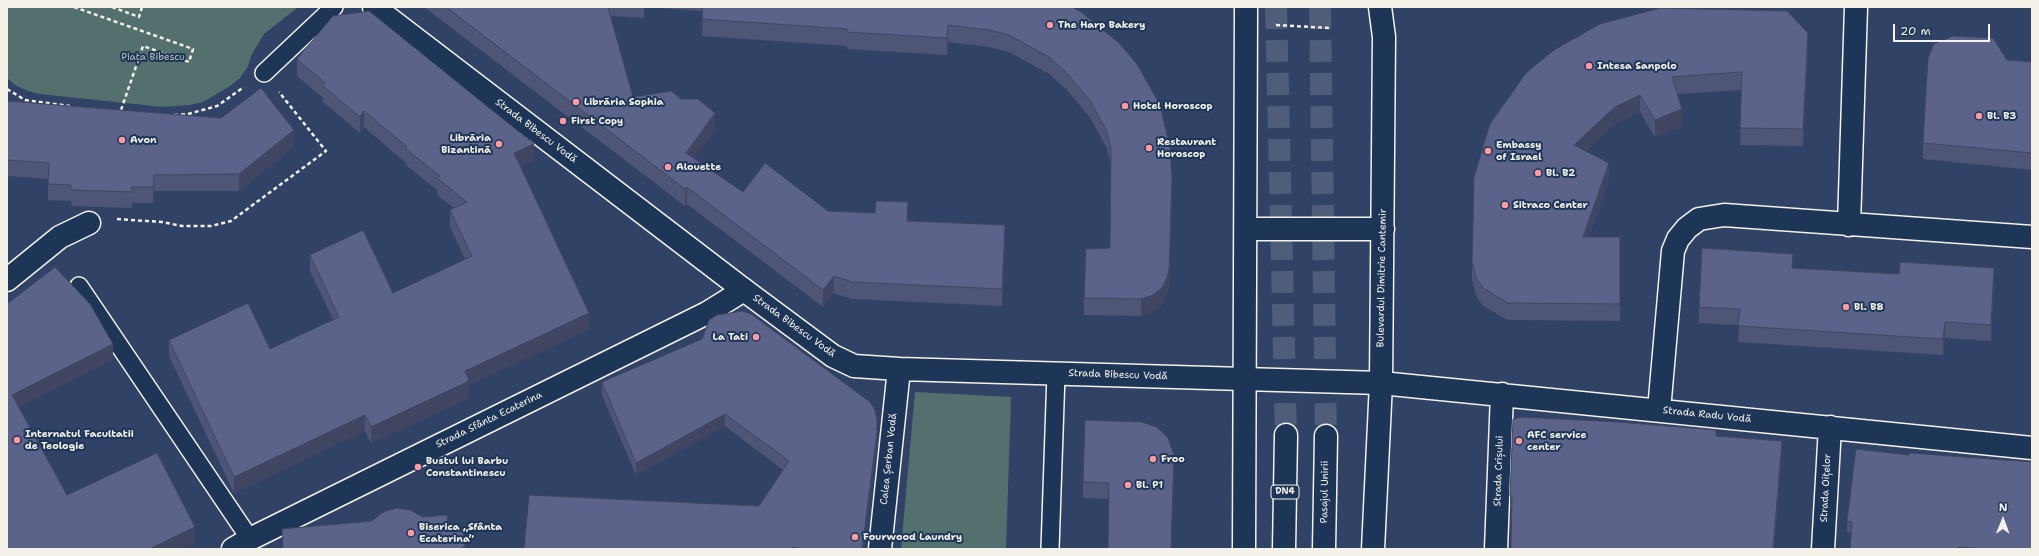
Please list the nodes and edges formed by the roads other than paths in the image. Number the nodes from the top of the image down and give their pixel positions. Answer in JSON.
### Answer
{"nodes":[{"id":1,"x":334,"y":7,"type":"edge"},
{"id":2,"x":374,"y":7,"type":"edge"},
{"id":3,"x":1246,"y":7,"type":"edge"},
{"id":4,"x":1380,"y":7,"type":"edge"},
{"id":5,"x":1856,"y":7,"type":"edge"},
{"id":6,"x":264,"y":73,"type":"road end"},
{"id":7,"x":89,"y":223,"type":"road end"},
{"id":8,"x":1849,"y":225,"type":"junction"},
{"id":9,"x":1246,"y":229,"type":"junction"},
{"id":10,"x":1383,"y":229,"type":"junction"},
{"id":11,"x":2032,"y":237,"type":"edge"},
{"id":12,"x":7,"y":280,"type":"edge"},
{"id":13,"x":80,"y":286,"type":"dead end"},
{"id":14,"x":744,"y":290,"type":"junction"},
{"id":15,"x":899,"y":369,"type":"junction"},
{"id":16,"x":1056,"y":374,"type":"junction"},
{"id":17,"x":1244,"y":379,"type":"junction"},
{"id":18,"x":1381,"y":383,"type":"junction"},
{"id":19,"x":1502,"y":394,"type":"junction"},
{"id":20,"x":1659,"y":410,"type":"junction"},
{"id":21,"x":1830,"y":427,"type":"junction"},
{"id":22,"x":1286,"y":435,"type":"tunnel mouth"},
{"id":23,"x":1326,"y":436,"type":"tunnel mouth"},
{"id":24,"x":2032,"y":448,"type":"edge"},
{"id":25,"x":242,"y":544,"type":"edge"},
{"id":26,"x":880,"y":549,"type":"edge"},
{"id":27,"x":1050,"y":549,"type":"edge"},
{"id":28,"x":1244,"y":549,"type":"edge"},
{"id":29,"x":1284,"y":549,"type":"edge"},
{"id":30,"x":1324,"y":549,"type":"edge"},
{"id":31,"x":1373,"y":549,"type":"edge"},
{"id":32,"x":1496,"y":549,"type":"edge"},
{"id":33,"x":1823,"y":549,"type":"edge"}],
"edges":[{"from":1,"to":6,"type":"lane"},
{"from":2,"to":14,"type":"street","name":"Strada Bibescu Vodă"},
{"from":3,"to":9,"type":"street"},
{"from":4,"to":10,"type":"street","name":"Bulevardul Dimitrie Cantemir"},
{"from":5,"to":8,"type":"street"},
{"from":7,"to":12,"type":"street"},
{"from":8,"to":11,"type":"street"},
{"from":8,"to":20,"type":"street"},
{"from":9,"to":10,"type":"street"},
{"from":9,"to":17,"type":"street"},
{"from":10,"to":18,"type":"street","name":"Bulevardul Dimitrie Cantemir"},
{"from":13,"to":25,"type":"lane"},
{"from":14,"to":15,"type":"street","name":"Strada Bibescu Vodă"},
{"from":14,"to":25,"type":"street","name":"Strada Sfânta Ecaterina"},
{"from":15,"to":16,"type":"street","name":"Strada Bibescu Vodă"},
{"from":15,"to":26,"type":"street","name":"Calea Șerban Vodă"},
{"from":16,"to":17,"type":"street","name":"Strada Bibescu Vodă"},
{"from":16,"to":27,"type":"lane"},
{"from":17,"to":18,"type":"street","name":"Strada Bibescu Vodă"},
{"from":17,"to":28,"type":"street"},
{"from":18,"to":19,"type":"street","name":"Strada Radu Vodă"},
{"from":18,"to":31,"type":"street","name":"Bulevardul Dimitrie Cantemir"},
{"from":19,"to":20,"type":"street","name":"Strada Radu Vodă"},
{"from":19,"to":32,"type":"street","name":"Strada Crișului"},
{"from":20,"to":21,"type":"street","name":"Strada Radu Vodă"},
{"from":21,"to":24,"type":"street","name":"Strada Radu Vodă"},
{"from":21,"to":33,"type":"street","name":"Strada Oițelor"},
{"from":22,"to":29,"type":"street","number":"DN4"},
{"from":23,"to":30,"type":"street","name":"Pasajul Unirii"}]}
